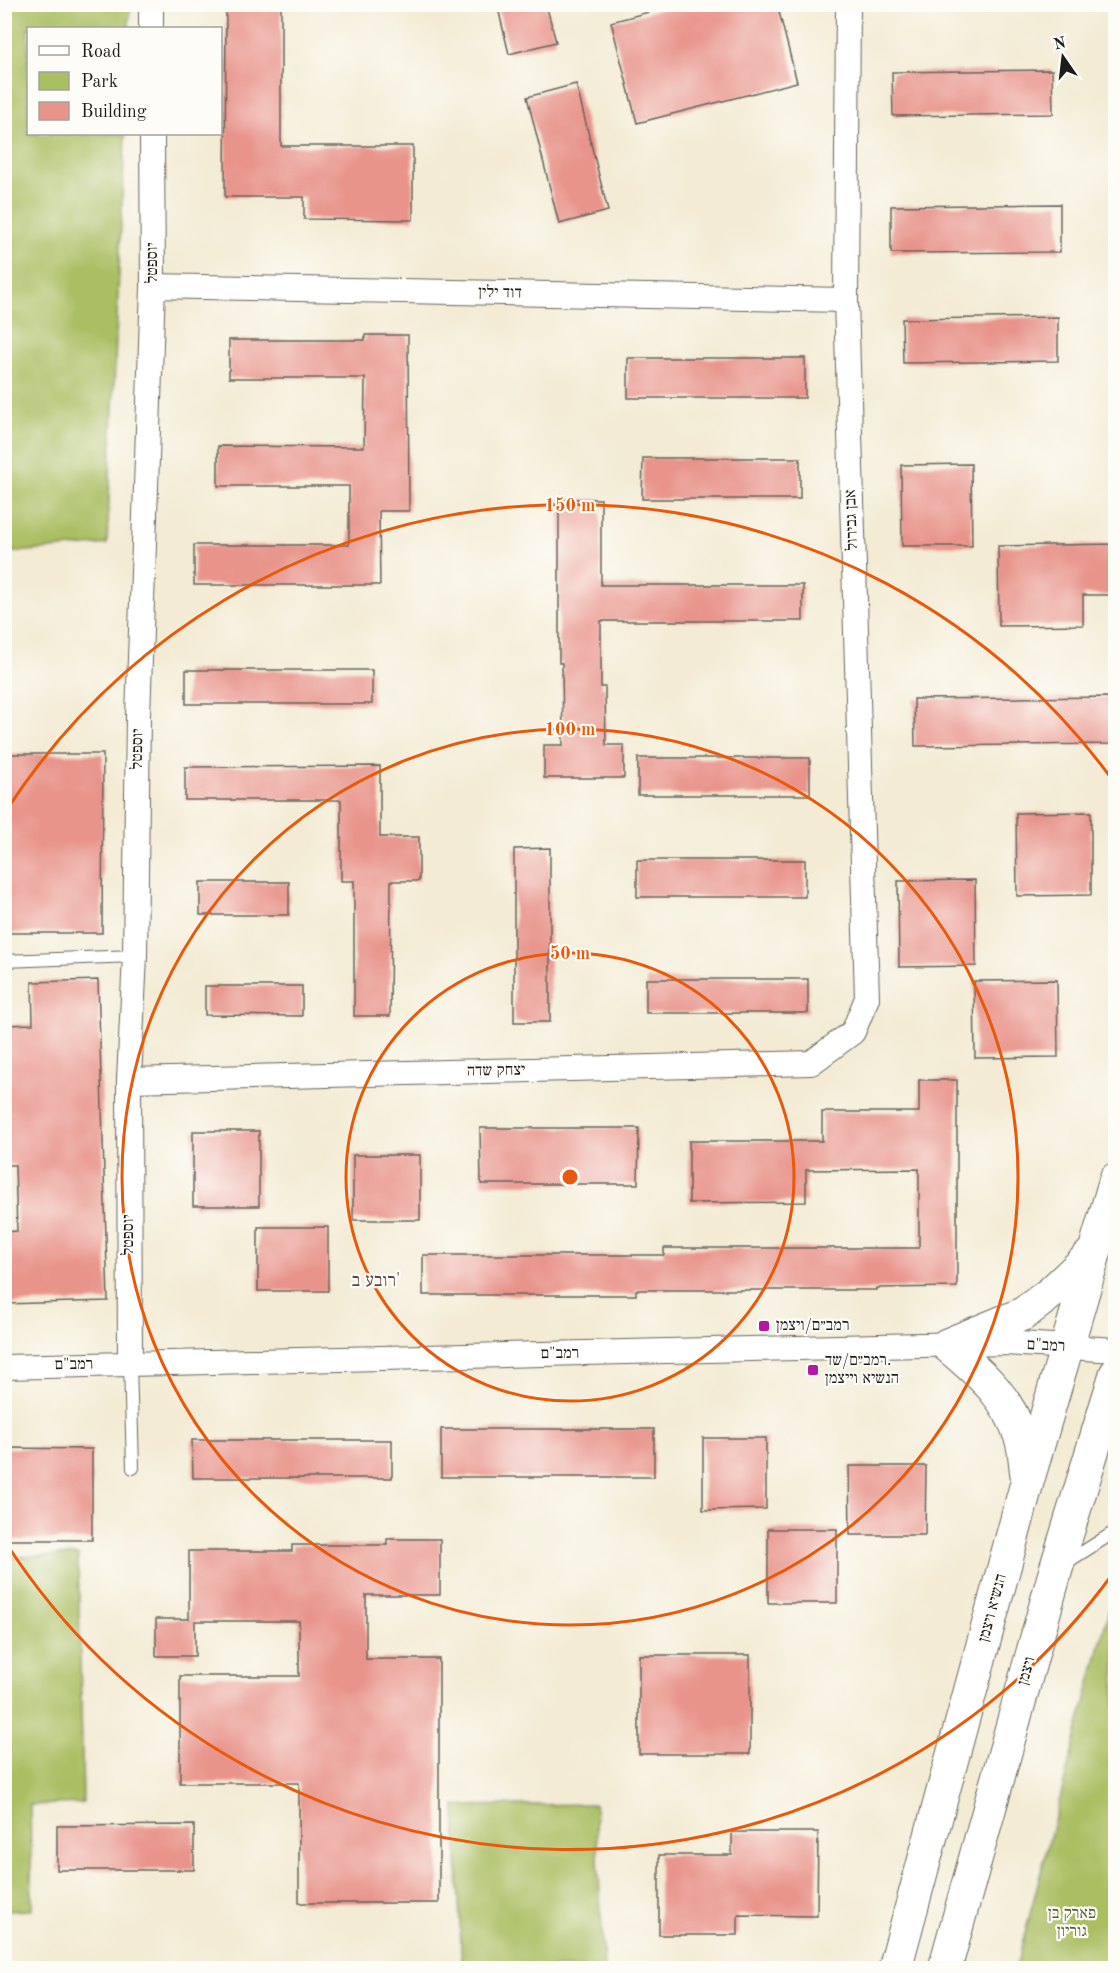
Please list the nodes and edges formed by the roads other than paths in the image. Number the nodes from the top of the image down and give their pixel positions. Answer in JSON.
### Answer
{"nodes":[{"id":1,"x":150,"y":4,"type":"edge"},
{"id":2,"x":848,"y":4,"type":"edge"},
{"id":3,"x":151,"y":27,"type":"edge"},
{"id":4,"x":152,"y":135,"type":"edge"},
{"id":5,"x":153,"y":286,"type":"junction"},
{"id":6,"x":846,"y":300,"type":"junction"},
{"id":7,"x":135,"y":956,"type":"junction"},
{"id":8,"x":4,"y":961,"type":"edge"},
{"id":9,"x":853,"y":1032,"type":"joint"},
{"id":10,"x":129,"y":1080,"type":"junction"},
{"id":11,"x":1116,"y":1179,"type":"edge"},
{"id":12,"x":1096,"y":1250,"type":"junction"},
{"id":13,"x":947,"y":1345,"type":"junction"},
{"id":14,"x":1067,"y":1347,"type":"junction"},
{"id":15,"x":1116,"y":1350,"type":"edge"},
{"id":16,"x":130,"y":1364,"type":"junction"},
{"id":17,"x":4,"y":1367,"type":"edge"},
{"id":18,"x":1116,"y":1374,"type":"edge"},
{"id":19,"x":133,"y":1468,"type":"dead end"},
{"id":20,"x":1028,"y":1479,"type":"junction"},
{"id":21,"x":1116,"y":1531,"type":"edge"},
{"id":22,"x":1056,"y":1569,"type":"junction"},
{"id":23,"x":895,"y":1968,"type":"edge"},
{"id":24,"x":945,"y":1968,"type":"edge"}],
"edges":[{"from":1,"to":3,"type":"street"},
{"from":2,"to":6,"type":"street","name":"אבן גבירול"},
{"from":4,"to":5,"type":"street","name":"יוספטל"},
{"from":5,"to":6,"type":"street","name":"דוד ילין"},
{"from":5,"to":7,"type":"street","name":"יוספטל"},
{"from":6,"to":9,"type":"street","name":"אבן גבירול"},
{"from":7,"to":8,"type":"lane"},
{"from":7,"to":10,"type":"street","name":"יוספטל"},
{"from":9,"to":10,"type":"street","name":"יצחק שדה"},
{"from":10,"to":16,"type":"street","name":"יוספטל"},
{"from":11,"to":12,"type":"street","name":"הנשיא ויצמן"},
{"from":12,"to":13,"type":"street"},
{"from":12,"to":14,"type":"street","name":"הנשיא ויצמן"},
{"from":13,"to":14,"type":"street","name":"רמב\"ם"},
{"from":13,"to":16,"type":"street","name":"רמב\"ם"},
{"from":13,"to":20,"type":"street"},
{"from":14,"to":15,"type":"street","name":"רמב\"ם"},
{"from":14,"to":20,"type":"street","name":"הנשיא ויצמן"},
{"from":16,"to":17,"type":"street","name":"רמב\"ם"},
{"from":16,"to":19,"type":"lane"},
{"from":18,"to":22,"type":"street","name":"ויצמן"},
{"from":20,"to":23,"type":"street","name":"הנשיא ויצמן"},
{"from":21,"to":22,"type":"lane"},
{"from":22,"to":24,"type":"street","name":"ויצמן"}]}
